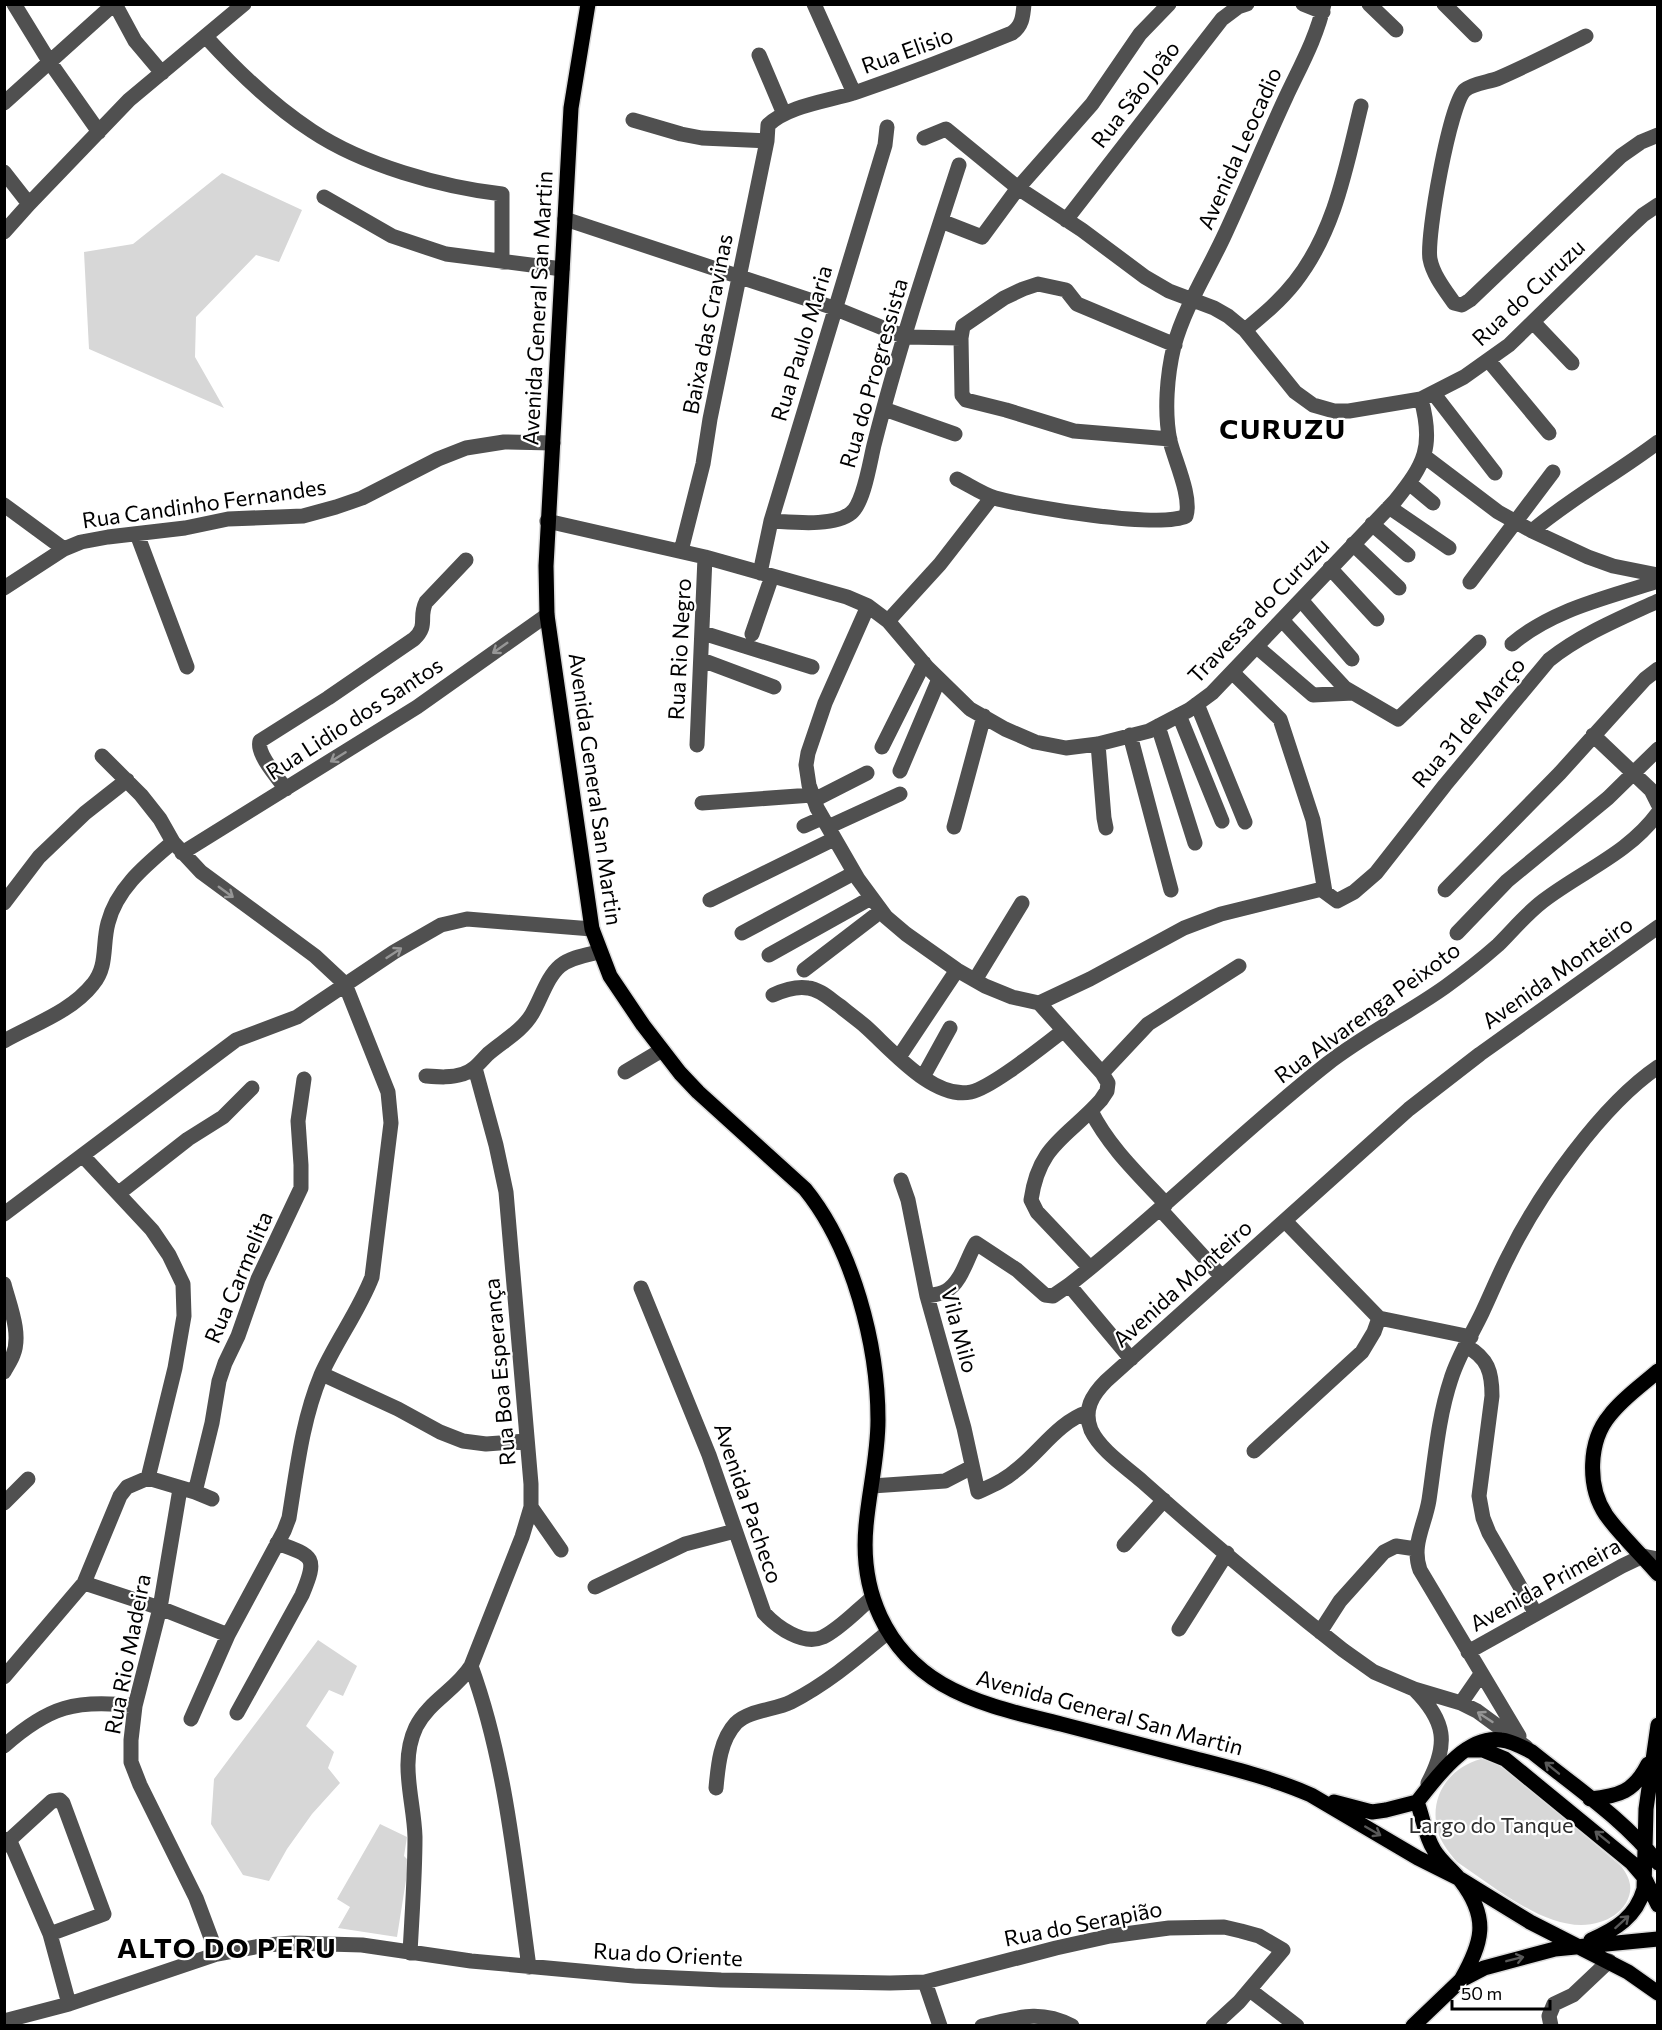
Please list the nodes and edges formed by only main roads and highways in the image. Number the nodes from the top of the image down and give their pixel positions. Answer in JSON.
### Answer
{"nodes":[{"id":1,"x":588,"y":4,"type":"edge"},
{"id":2,"x":1658,"y":1371,"type":"edge"},
{"id":3,"x":1650,"y":1557,"type":"edge"},
{"id":4,"x":1658,"y":1574,"type":"edge"},
{"id":5,"x":1657,"y":1733,"type":"edge"},
{"id":6,"x":1467,"y":1750,"type":"junction"},
{"id":7,"x":1653,"y":1753,"type":"junction"},
{"id":8,"x":1626,"y":1792,"type":"junction"},
{"id":9,"x":1311,"y":1795,"type":"junction"},
{"id":10,"x":1590,"y":1799,"type":"junction"},
{"id":11,"x":1417,"y":1802,"type":"junction"},
{"id":12,"x":1646,"y":1809,"type":"junction"},
{"id":13,"x":1645,"y":1846,"type":"junction"},
{"id":14,"x":1658,"y":1863,"type":"edge"},
{"id":15,"x":1644,"y":1877,"type":"junction"},
{"id":16,"x":1460,"y":1879,"type":"junction"},
{"id":17,"x":1658,"y":1905,"type":"edge"},
{"id":18,"x":1658,"y":1939,"type":"edge"},
{"id":19,"x":1577,"y":1946,"type":"junction"},
{"id":20,"x":1461,"y":1980,"type":"junction"},
{"id":21,"x":1658,"y":1993,"type":"edge"},
{"id":22,"x":1413,"y":2025,"type":"edge"}],
"edges":[{"from":1,"to":9,"type":"main road","name":"Avenida General San Martin"},
{"from":2,"to":3,"type":"main road"},
{"from":3,"to":4,"type":"main road"},
{"from":5,"to":7,"type":"main road"},
{"from":10,"to":6,"type":"main road","one_way":true},
{"from":6,"to":11,"type":"main road"},
{"from":15,"to":6,"type":"main road","one_way":true},
{"from":7,"to":8,"type":"main road"},
{"from":7,"to":12,"type":"main road"},
{"from":8,"to":10,"type":"main road"},
{"from":8,"to":12,"type":"main road"},
{"from":9,"to":11,"type":"main road","name":"Avenida General San Martin"},
{"from":9,"to":16,"type":"main road","name":"Avenida General San Martin","one_way":true},
{"from":10,"to":13,"type":"main road"},
{"from":11,"to":16,"type":"main road"},
{"from":12,"to":13,"type":"main road"},
{"from":13,"to":14,"type":"main road"},
{"from":13,"to":15,"type":"main road"},
{"from":15,"to":17,"type":"main road"},
{"from":19,"to":15,"type":"main road","one_way":true},
{"from":16,"to":19,"type":"main road"},
{"from":16,"to":20,"type":"main road"},
{"from":18,"to":19,"type":"main road"},
{"from":20,"to":19,"type":"main road","one_way":true},
{"from":19,"to":21,"type":"main road"},
{"from":20,"to":22,"type":"main road"}]}
